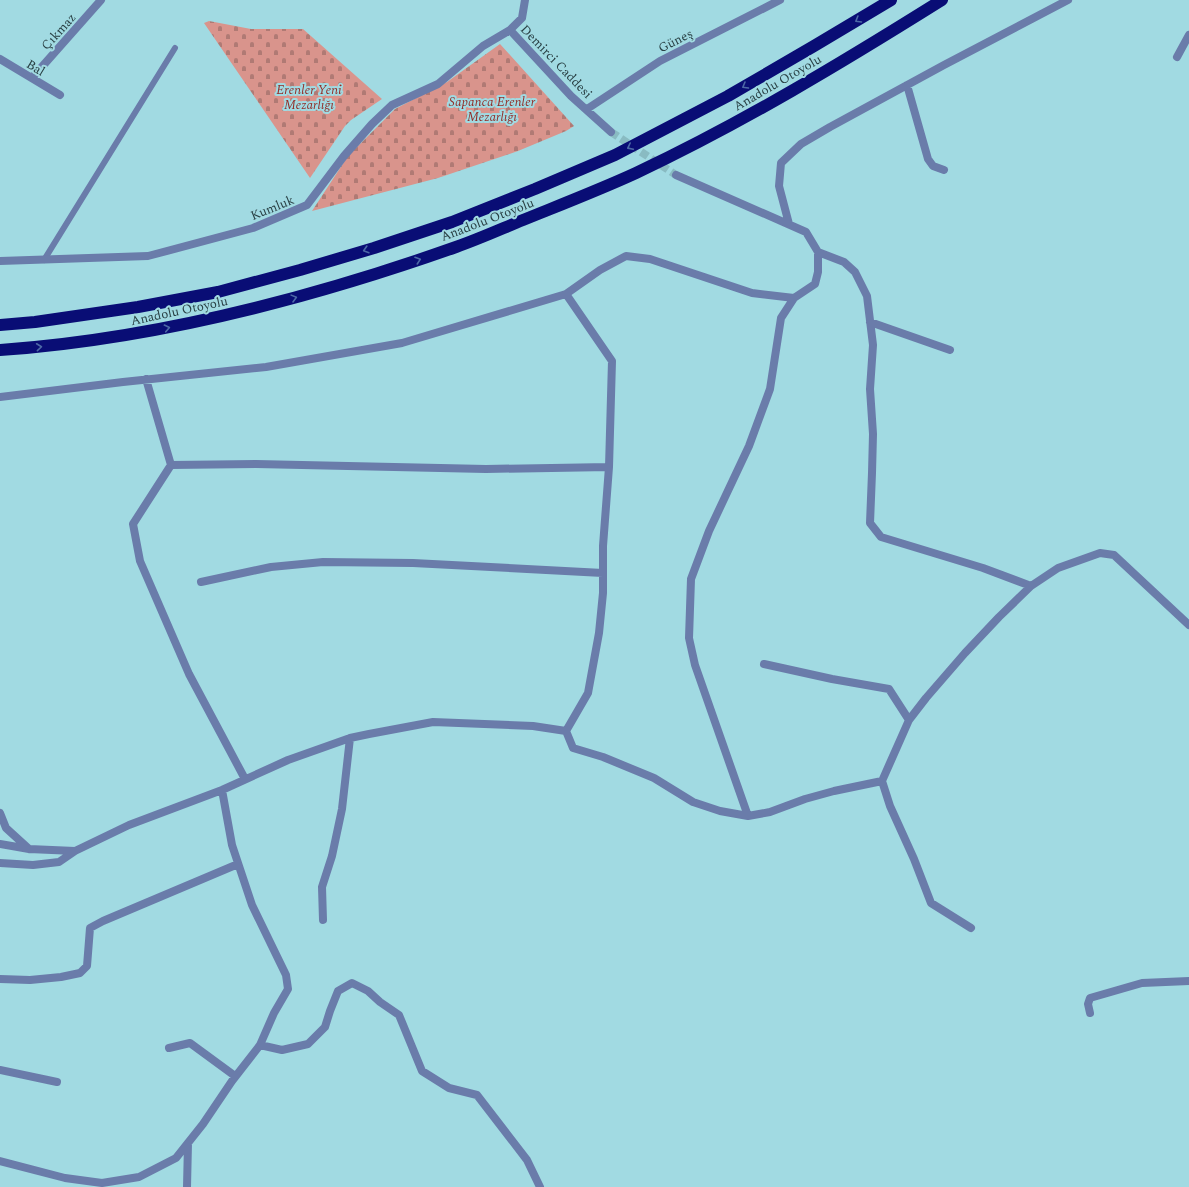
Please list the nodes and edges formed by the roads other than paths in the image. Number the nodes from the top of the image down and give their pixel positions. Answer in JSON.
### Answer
{"nodes":[{"id":1,"x":101,"y":0,"type":"edge"},
{"id":2,"x":525,"y":0,"type":"edge"},
{"id":3,"x":780,"y":0,"type":"edge"},
{"id":4,"x":891,"y":0,"type":"edge"},
{"id":5,"x":942,"y":0,"type":"edge"},
{"id":6,"x":1068,"y":0,"type":"edge"},
{"id":7,"x":510,"y":30,"type":"junction"},
{"id":8,"x":1189,"y":35,"type":"edge"},
{"id":9,"x":175,"y":48,"type":"dead end"},
{"id":10,"x":1177,"y":56,"type":"dead end"},
{"id":11,"x":0,"y":59,"type":"edge"},
{"id":12,"x":32,"y":78,"type":"junction"},
{"id":13,"x":907,"y":85,"type":"junction"},
{"id":14,"x":60,"y":95,"type":"dead end"},
{"id":15,"x":587,"y":109,"type":"junction"},
{"id":16,"x":611,"y":132,"type":"tunnel mouth"},
{"id":17,"x":944,"y":170,"type":"dead end"},
{"id":18,"x":676,"y":175,"type":"tunnel mouth"},
{"id":19,"x":789,"y":224,"type":"junction"},
{"id":20,"x":818,"y":252,"type":"junction"},
{"id":21,"x":44,"y":260,"type":"junction"},
{"id":22,"x":0,"y":261,"type":"edge"},
{"id":23,"x":566,"y":294,"type":"junction"},
{"id":24,"x":794,"y":298,"type":"junction"},
{"id":25,"x":870,"y":322,"type":"junction"},
{"id":26,"x":0,"y":325,"type":"edge"},
{"id":27,"x":0,"y":350,"type":"edge"},
{"id":28,"x":950,"y":350,"type":"dead end"},
{"id":29,"x":146,"y":379,"type":"junction"},
{"id":30,"x":0,"y":397,"type":"edge"},
{"id":31,"x":171,"y":465,"type":"junction"},
{"id":32,"x":609,"y":467,"type":"junction"},
{"id":33,"x":603,"y":573,"type":"junction"},
{"id":34,"x":201,"y":582,"type":"dead end"},
{"id":35,"x":1031,"y":586,"type":"junction"},
{"id":36,"x":1189,"y":625,"type":"edge"},
{"id":37,"x":764,"y":664,"type":"dead end"},
{"id":38,"x":908,"y":720,"type":"junction"},
{"id":39,"x":566,"y":731,"type":"junction"},
{"id":40,"x":350,"y":738,"type":"junction"},
{"id":41,"x":245,"y":779,"type":"junction"},
{"id":42,"x":882,"y":781,"type":"junction"},
{"id":43,"x":222,"y":790,"type":"junction"},
{"id":44,"x":0,"y":813,"type":"edge"},
{"id":45,"x":748,"y":816,"type":"junction"},
{"id":46,"x":0,"y":844,"type":"edge"},
{"id":47,"x":29,"y":848,"type":"junction"},
{"id":48,"x":75,"y":851,"type":"junction"},
{"id":49,"x":0,"y":863,"type":"edge"},
{"id":50,"x":238,"y":864,"type":"junction"},
{"id":51,"x":323,"y":920,"type":"dead end"},
{"id":52,"x":971,"y":928,"type":"dead end"},
{"id":53,"x":0,"y":979,"type":"edge"},
{"id":54,"x":1189,"y":981,"type":"edge"},
{"id":55,"x":1090,"y":1013,"type":"dead end"},
{"id":56,"x":260,"y":1045,"type":"junction"},
{"id":57,"x":169,"y":1048,"type":"dead end"},
{"id":58,"x":0,"y":1070,"type":"edge"},
{"id":59,"x":235,"y":1076,"type":"junction"},
{"id":60,"x":57,"y":1082,"type":"dead end"},
{"id":61,"x":188,"y":1143,"type":"junction"},
{"id":62,"x":0,"y":1161,"type":"edge"},
{"id":63,"x":187,"y":1187,"type":"edge"},
{"id":64,"x":540,"y":1187,"type":"edge"}],
"edges":[{"from":1,"to":12,"type":"street","name":"Çıkmaz"},
{"from":2,"to":7,"type":"street","name":"Demirci Caddesi"},
{"from":3,"to":15,"type":"street","name":"Güneş"},
{"from":4,"to":26,"type":"highway","name":"Anadolu Otoyolu","one_way":true},
{"from":27,"to":5,"type":"highway","name":"Anadolu Otoyolu","one_way":true},
{"from":6,"to":13,"type":"street"},
{"from":7,"to":15,"type":"street","name":"Demirci Caddesi"},
{"from":7,"to":21,"type":"street","name":"Kumluk"},
{"from":8,"to":10,"type":"street"},
{"from":9,"to":21,"type":"lane"},
{"from":11,"to":12,"type":"street","name":"Bal"},
{"from":12,"to":14,"type":"street","name":"Bal"},
{"from":13,"to":17,"type":"street"},
{"from":13,"to":19,"type":"street"},
{"from":15,"to":16,"type":"street","name":"Demirci Caddesi"},
{"from":18,"to":19,"type":"street"},
{"from":19,"to":20,"type":"street"},
{"from":20,"to":24,"type":"street"},
{"from":20,"to":25,"type":"street"},
{"from":21,"to":22,"type":"street","name":"Kumluk"},
{"from":23,"to":24,"type":"street"},
{"from":23,"to":29,"type":"street"},
{"from":23,"to":32,"type":"street"},
{"from":24,"to":45,"type":"street"},
{"from":25,"to":28,"type":"street"},
{"from":25,"to":35,"type":"street"},
{"from":29,"to":30,"type":"street"},
{"from":29,"to":31,"type":"street"},
{"from":31,"to":32,"type":"street"},
{"from":31,"to":41,"type":"street"},
{"from":32,"to":33,"type":"street"},
{"from":33,"to":34,"type":"street"},
{"from":33,"to":39,"type":"street"},
{"from":35,"to":36,"type":"street"},
{"from":35,"to":38,"type":"street"},
{"from":37,"to":38,"type":"street"},
{"from":38,"to":42,"type":"street"},
{"from":39,"to":40,"type":"street"},
{"from":39,"to":45,"type":"street"},
{"from":40,"to":41,"type":"street"},
{"from":40,"to":51,"type":"street"},
{"from":41,"to":43,"type":"street"},
{"from":42,"to":45,"type":"street"},
{"from":42,"to":52,"type":"street"},
{"from":43,"to":48,"type":"street"},
{"from":43,"to":50,"type":"street"},
{"from":44,"to":47,"type":"street"},
{"from":46,"to":47,"type":"street"},
{"from":47,"to":48,"type":"street"},
{"from":48,"to":49,"type":"street"},
{"from":50,"to":53,"type":"street"},
{"from":50,"to":56,"type":"street"},
{"from":54,"to":55,"type":"street"},
{"from":56,"to":59,"type":"street"},
{"from":56,"to":64,"type":"street"},
{"from":57,"to":59,"type":"street"},
{"from":58,"to":60,"type":"street"},
{"from":59,"to":61,"type":"street"},
{"from":61,"to":62,"type":"street"},
{"from":61,"to":63,"type":"street"}]}
